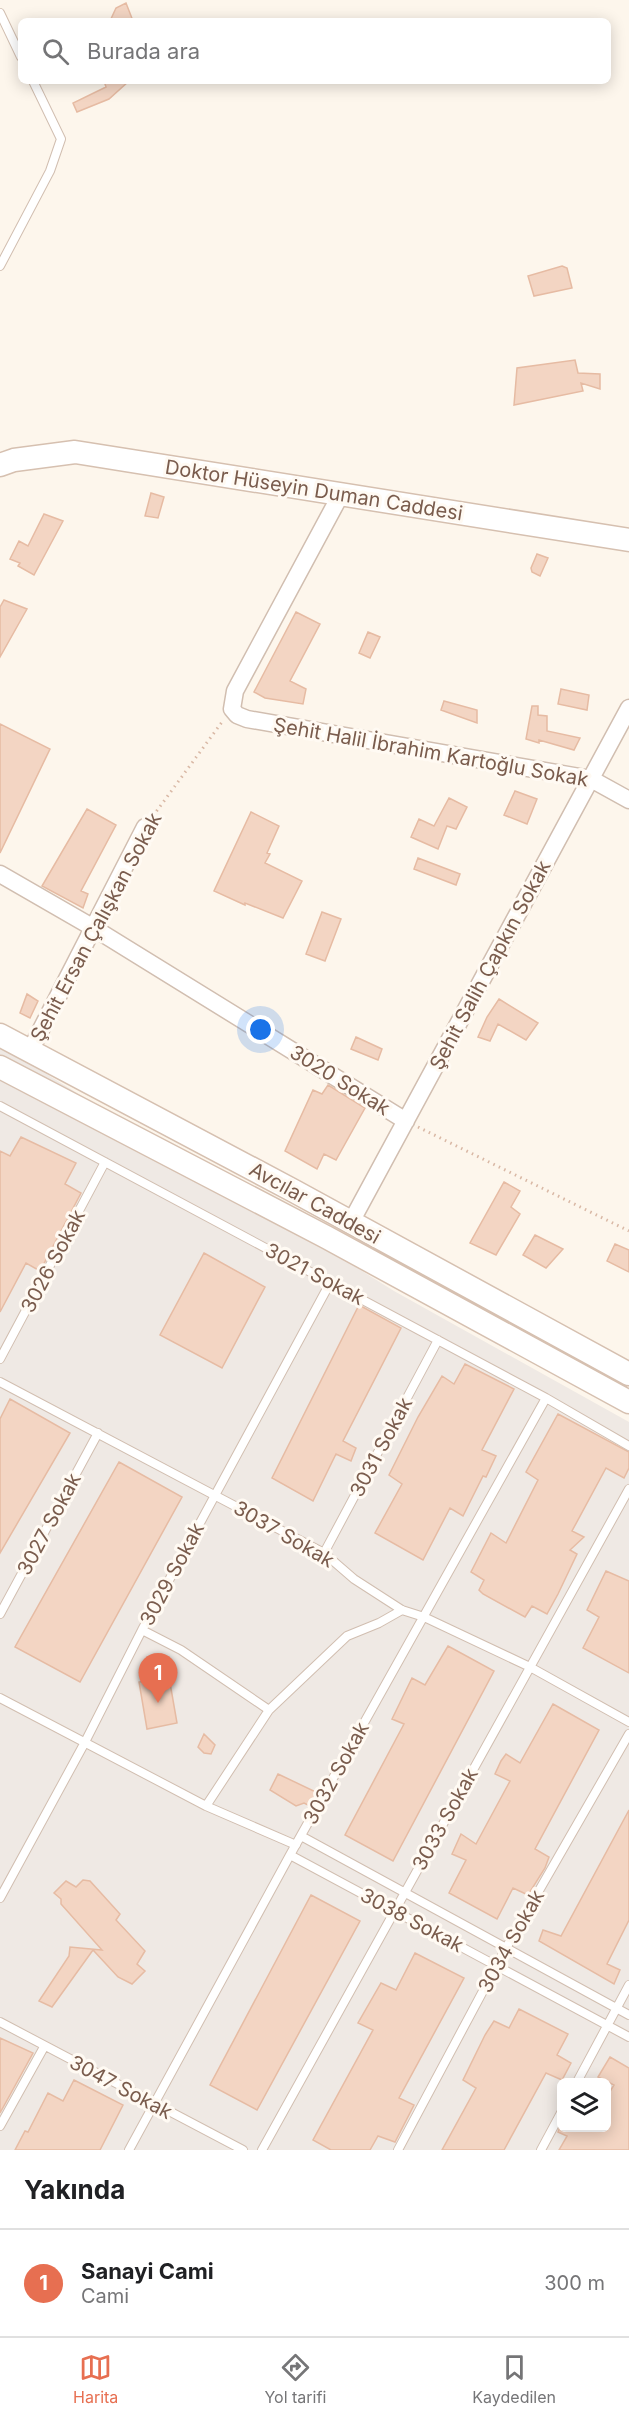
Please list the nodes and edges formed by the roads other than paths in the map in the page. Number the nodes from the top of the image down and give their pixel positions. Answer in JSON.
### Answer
{"nodes":[{"id":1,"x":0,"y":13,"type":"edge"},
{"id":2,"x":18,"y":51,"type":"edge"},
{"id":3,"x":34,"y":84,"type":"edge"},
{"id":4,"x":0,"y":266,"type":"edge"},
{"id":5,"x":0,"y":465,"type":"edge"},
{"id":6,"x":341,"y":494,"type":"junction"},
{"id":7,"x":629,"y":540,"type":"edge"},
{"id":8,"x":629,"y":708,"type":"edge"},
{"id":9,"x":591,"y":779,"type":"junction"},
{"id":10,"x":629,"y":800,"type":"edge"},
{"id":11,"x":145,"y":827,"type":"road end"},
{"id":12,"x":0,"y":874,"type":"edge"},
{"id":13,"x":92,"y":927,"type":"junction"},
{"id":14,"x":0,"y":1035,"type":"edge"},
{"id":15,"x":30,"y":1051,"type":"junction"},
{"id":16,"x":0,"y":1067,"type":"edge"},
{"id":17,"x":1,"y":1108,"type":"edge"},
{"id":18,"x":406,"y":1121,"type":"junction"},
{"id":19,"x":105,"y":1162,"type":"junction"},
{"id":20,"x":351,"y":1222,"type":"junction"},
{"id":21,"x":330,"y":1283,"type":"junction"},
{"id":22,"x":438,"y":1340,"type":"junction"},
{"id":23,"x":0,"y":1359,"type":"edge"},
{"id":24,"x":629,"y":1374,"type":"edge"},
{"id":25,"x":0,"y":1382,"type":"edge"},
{"id":26,"x":546,"y":1398,"type":"junction"},
{"id":27,"x":629,"y":1402,"type":"edge"},
{"id":28,"x":98,"y":1433,"type":"junction"},
{"id":29,"x":629,"y":1446,"type":"edge"},
{"id":30,"x":629,"y":1489,"type":"edge"},
{"id":31,"x":215,"y":1495,"type":"junction"},
{"id":32,"x":324,"y":1553,"type":"junction"},
{"id":33,"x":402,"y":1610,"type":"junction"},
{"id":34,"x":0,"y":1614,"type":"edge"},
{"id":35,"x":424,"y":1617,"type":"junction"},
{"id":36,"x":142,"y":1630,"type":"junction"},
{"id":37,"x":530,"y":1667,"type":"junction"},
{"id":38,"x":0,"y":1698,"type":"edge"},
{"id":39,"x":268,"y":1710,"type":"junction"},
{"id":40,"x":629,"y":1722,"type":"edge"},
{"id":41,"x":629,"y":1734,"type":"edge"},
{"id":42,"x":84,"y":1744,"type":"junction"},
{"id":43,"x":206,"y":1806,"type":"junction"},
{"id":44,"x":301,"y":1836,"type":"junction"},
{"id":45,"x":296,"y":1845,"type":"junction"},
{"id":46,"x":290,"y":1855,"type":"junction"},
{"id":47,"x":405,"y":1893,"type":"junction"},
{"id":48,"x":0,"y":1898,"type":"edge"},
{"id":49,"x":395,"y":1911,"type":"junction"},
{"id":50,"x":506,"y":1948,"type":"junction"},
{"id":51,"x":496,"y":1965,"type":"junction"},
{"id":52,"x":629,"y":1985,"type":"edge"},
{"id":53,"x":616,"y":2008,"type":"junction"},
{"id":54,"x":629,"y":2014,"type":"edge"},
{"id":55,"x":0,"y":2022,"type":"edge"},
{"id":56,"x":607,"y":2025,"type":"junction"},
{"id":57,"x":629,"y":2037,"type":"edge"},
{"id":58,"x":44,"y":2047,"type":"junction"},
{"id":59,"x":579,"y":2078,"type":"edge"},
{"id":60,"x":154,"y":2104,"type":"junction"},
{"id":61,"x":557,"y":2119,"type":"edge"},
{"id":62,"x":0,"y":2126,"type":"edge"},
{"id":63,"x":129,"y":2150,"type":"edge"},
{"id":64,"x":243,"y":2150,"type":"edge"},
{"id":65,"x":262,"y":2150,"type":"edge"},
{"id":66,"x":398,"y":2150,"type":"edge"},
{"id":67,"x":541,"y":2150,"type":"edge"}],
"edges":[{"from":1,"to":2,"type":"lane"},
{"from":3,"to":4,"type":"lane"},
{"from":5,"to":6,"type":"main road","name":"Doktor Hüseyin Duman Caddesi"},
{"from":6,"to":7,"type":"main road","name":"Doktor Hüseyin Duman Caddesi"},
{"from":6,"to":9,"type":"street","name":"Şehit Halil İbrahim Kartoğlu Sokak"},
{"from":8,"to":9,"type":"street","name":"Şehit Salih Çapkın Sokak"},
{"from":9,"to":10,"type":"street","name":"Şehit Halil İbrahim Kartoğlu Sokak"},
{"from":9,"to":18,"type":"street","name":"Şehit Salih Çapkın Sokak"},
{"from":11,"to":13,"type":"street","name":"Şehit Ersan Çalışkan Sokak"},
{"from":12,"to":13,"type":"street","name":"3020 Sokak"},
{"from":13,"to":15,"type":"street","name":"Şehit Ersan Çalışkan Sokak"},
{"from":13,"to":18,"type":"street","name":"3020 Sokak"},
{"from":14,"to":15,"type":"main road","name":"Avcılar Caddesi"},
{"from":15,"to":20,"type":"main road","name":"Avcılar Caddesi"},
{"from":16,"to":27,"type":"main road","name":"Avcılar Caddesi"},
{"from":17,"to":19,"type":"lane","name":"3021 Sokak"},
{"from":18,"to":20,"type":"street","name":"Şehit Salih Çapkın Sokak"},
{"from":19,"to":21,"type":"lane","name":"3021 Sokak"},
{"from":19,"to":23,"type":"lane","name":"3026 Sokak"},
{"from":20,"to":24,"type":"main road","name":"Avcılar Caddesi"},
{"from":21,"to":22,"type":"lane","name":"3021 Sokak"},
{"from":21,"to":31,"type":"lane","name":"3029 Sokak"},
{"from":22,"to":26,"type":"lane","name":"3021 Sokak"},
{"from":22,"to":32,"type":"lane","name":"3031 Sokak"},
{"from":25,"to":28,"type":"lane","name":"3037 Sokak"},
{"from":26,"to":29,"type":"lane","name":"3021 Sokak"},
{"from":26,"to":35,"type":"lane","name":"3032 Sokak"},
{"from":28,"to":31,"type":"lane","name":"3037 Sokak"},
{"from":28,"to":34,"type":"lane","name":"3027 Sokak"},
{"from":30,"to":37,"type":"lane","name":"3033 Sokak"},
{"from":31,"to":32,"type":"lane","name":"3037 Sokak"},
{"from":31,"to":36,"type":"lane","name":"3029 Sokak"},
{"from":32,"to":33,"type":"lane","name":"3037 Sokak"},
{"from":33,"to":35,"type":"lane","name":"3037 Sokak"},
{"from":33,"to":39,"type":"lane"},
{"from":35,"to":37,"type":"lane","name":"3037 Sokak"},
{"from":35,"to":44,"type":"lane","name":"3032 Sokak"},
{"from":36,"to":39,"type":"lane"},
{"from":36,"to":42,"type":"lane","name":"3029 Sokak"},
{"from":37,"to":40,"type":"lane","name":"3037 Sokak"},
{"from":37,"to":47,"type":"lane","name":"3033 Sokak"},
{"from":38,"to":42,"type":"lane"},
{"from":39,"to":43,"type":"lane"},
{"from":41,"to":50,"type":"lane","name":"3034 Sokak"},
{"from":42,"to":43,"type":"lane"},
{"from":42,"to":48,"type":"lane","name":"3029 Sokak"},
{"from":43,"to":45,"type":"lane"},
{"from":44,"to":45,"type":"lane","name":"3032 Sokak"},
{"from":44,"to":47,"type":"lane","name":"3038 Sokak"},
{"from":45,"to":46,"type":"lane","name":"3032 Sokak"},
{"from":46,"to":49,"type":"lane","name":"3038 Sokak"},
{"from":46,"to":60,"type":"lane","name":"3032 Sokak"},
{"from":47,"to":49,"type":"lane","name":"3033 Sokak"},
{"from":47,"to":50,"type":"lane","name":"3038 Sokak"},
{"from":49,"to":51,"type":"lane","name":"3038 Sokak"},
{"from":49,"to":65,"type":"lane","name":"3033 Sokak"},
{"from":50,"to":51,"type":"lane","name":"3034 Sokak"},
{"from":50,"to":53,"type":"lane","name":"3038 Sokak"},
{"from":51,"to":56,"type":"lane","name":"3038 Sokak"},
{"from":51,"to":66,"type":"lane","name":"3034 Sokak"},
{"from":52,"to":53,"type":"lane"},
{"from":53,"to":54,"type":"lane","name":"3038 Sokak"},
{"from":53,"to":56,"type":"lane"},
{"from":55,"to":58,"type":"lane","name":"3047 Sokak"},
{"from":56,"to":57,"type":"lane","name":"3038 Sokak"},
{"from":56,"to":59,"type":"lane"},
{"from":58,"to":60,"type":"lane","name":"3047 Sokak"},
{"from":58,"to":62,"type":"lane"},
{"from":60,"to":63,"type":"lane","name":"3032 Sokak"},
{"from":60,"to":64,"type":"lane","name":"3047 Sokak"},
{"from":61,"to":67,"type":"lane"}]}
